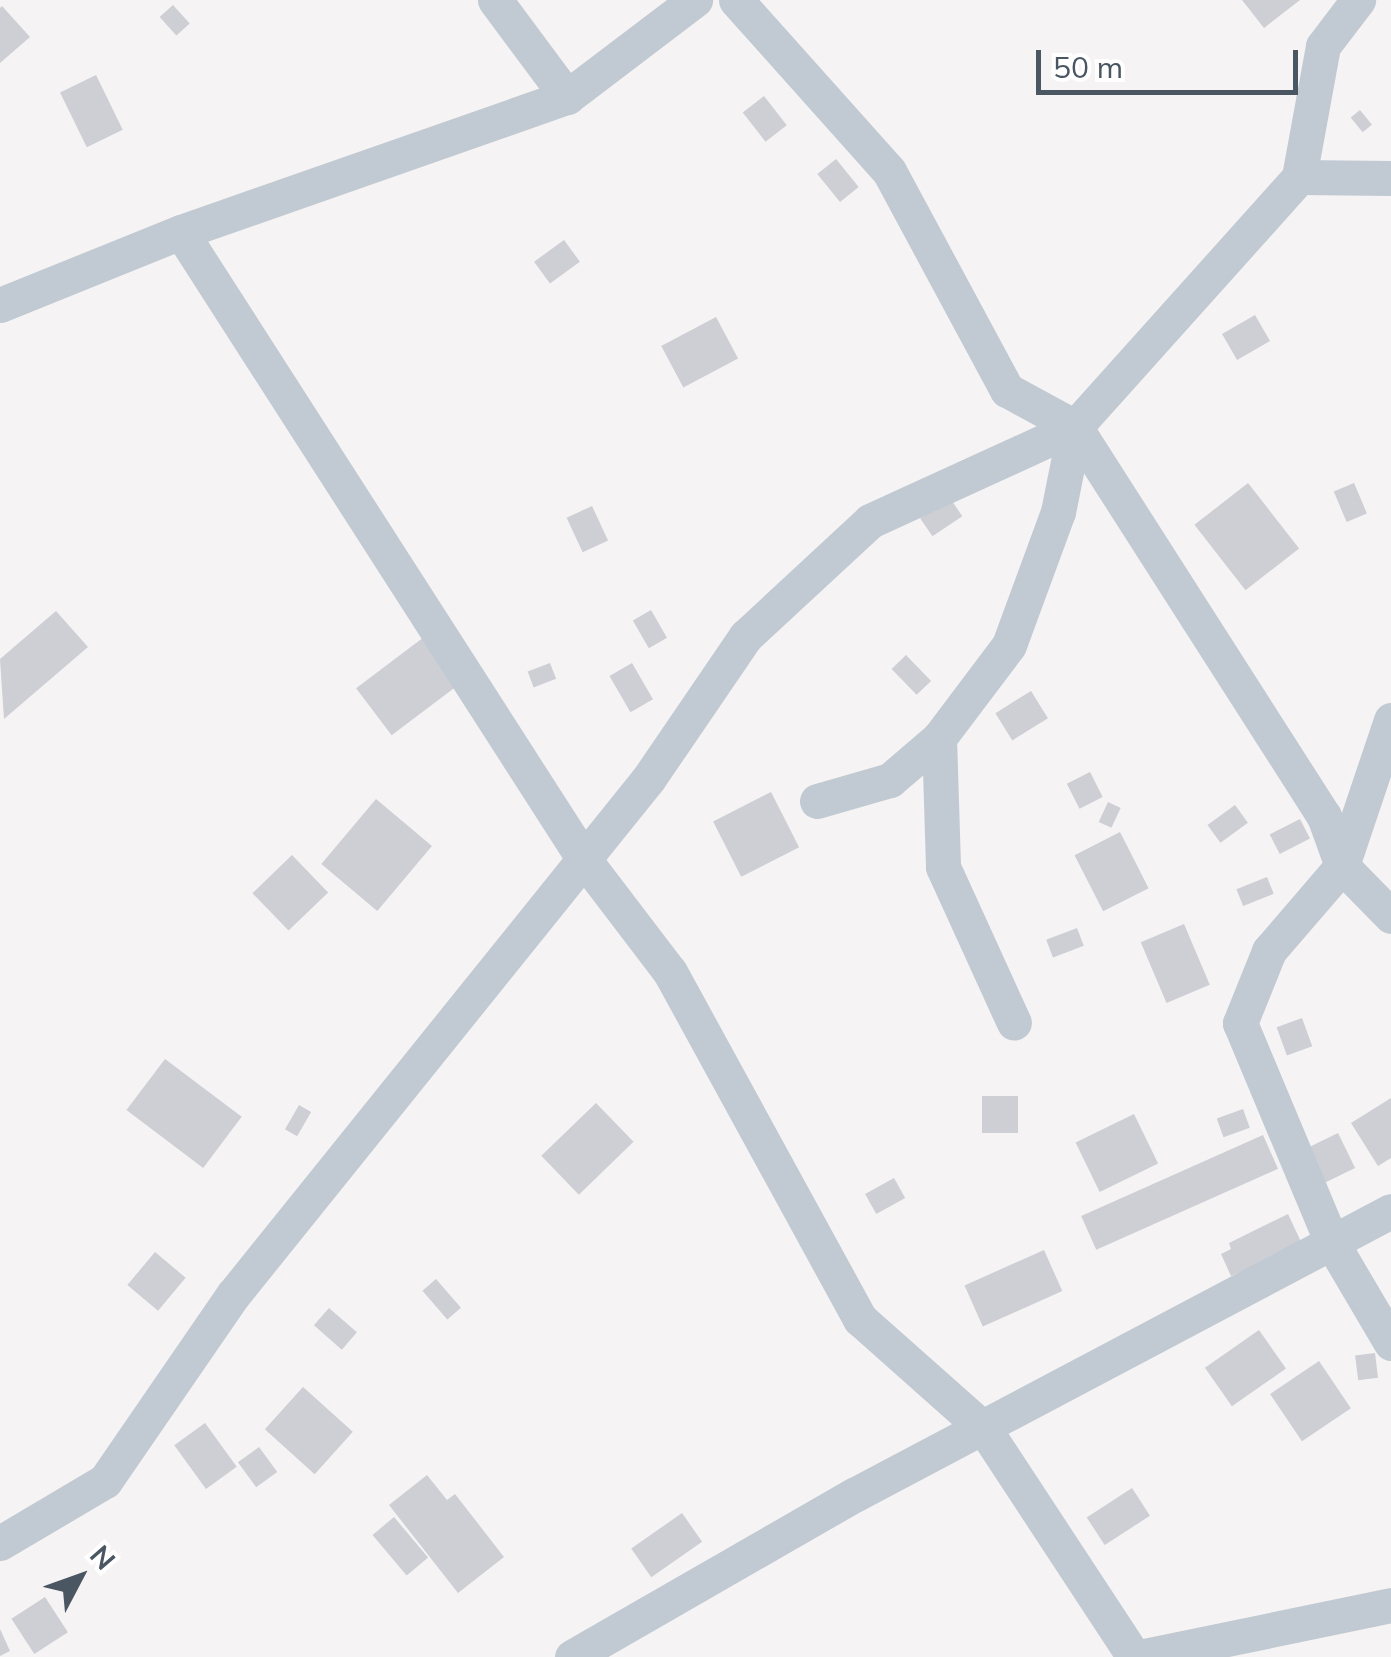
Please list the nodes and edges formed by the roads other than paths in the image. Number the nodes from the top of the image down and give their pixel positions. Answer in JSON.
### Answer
{"nodes":[{"id":1,"x":495,"y":0,"type":"edge"},
{"id":2,"x":695,"y":0,"type":"edge"},
{"id":3,"x":736,"y":0,"type":"edge"},
{"id":4,"x":1358,"y":0,"type":"edge"},
{"id":5,"x":567,"y":97,"type":"junction"},
{"id":6,"x":1299,"y":177,"type":"junction"},
{"id":7,"x":1391,"y":178,"type":"edge"},
{"id":8,"x":181,"y":232,"type":"junction"},
{"id":9,"x":0,"y":305,"type":"edge"},
{"id":10,"x":1074,"y":428,"type":"junction"},
{"id":11,"x":1391,"y":720,"type":"edge"},
{"id":12,"x":939,"y":738,"type":"junction"},
{"id":13,"x":817,"y":801,"type":"dead end"},
{"id":14,"x":584,"y":858,"type":"junction"},
{"id":15,"x":1342,"y":866,"type":"junction"},
{"id":16,"x":1391,"y":916,"type":"edge"},
{"id":17,"x":1014,"y":1023,"type":"dead end"},
{"id":18,"x":1391,"y":1211,"type":"edge"},
{"id":19,"x":1332,"y":1243,"type":"junction"},
{"id":20,"x":1391,"y":1343,"type":"edge"},
{"id":21,"x":985,"y":1430,"type":"junction"},
{"id":22,"x":0,"y":1542,"type":"edge"},
{"id":23,"x":1391,"y":1605,"type":"edge"},
{"id":24,"x":572,"y":1657,"type":"edge"},
{"id":25,"x":1137,"y":1657,"type":"edge"}],
"edges":[{"from":1,"to":5,"type":"street"},
{"from":2,"to":5,"type":"street"},
{"from":3,"to":10,"type":"street"},
{"from":4,"to":6,"type":"street"},
{"from":5,"to":8,"type":"street"},
{"from":6,"to":7,"type":"street"},
{"from":6,"to":10,"type":"street"},
{"from":8,"to":9,"type":"street"},
{"from":8,"to":14,"type":"street"},
{"from":10,"to":12,"type":"street"},
{"from":10,"to":14,"type":"street"},
{"from":10,"to":15,"type":"street"},
{"from":11,"to":15,"type":"street"},
{"from":12,"to":13,"type":"street"},
{"from":12,"to":17,"type":"street"},
{"from":14,"to":21,"type":"street"},
{"from":14,"to":22,"type":"street"},
{"from":15,"to":16,"type":"street"},
{"from":15,"to":19,"type":"street"},
{"from":18,"to":19,"type":"street"},
{"from":19,"to":20,"type":"street"},
{"from":19,"to":21,"type":"street"},
{"from":21,"to":24,"type":"street"},
{"from":21,"to":25,"type":"street"},
{"from":23,"to":25,"type":"street"}]}
